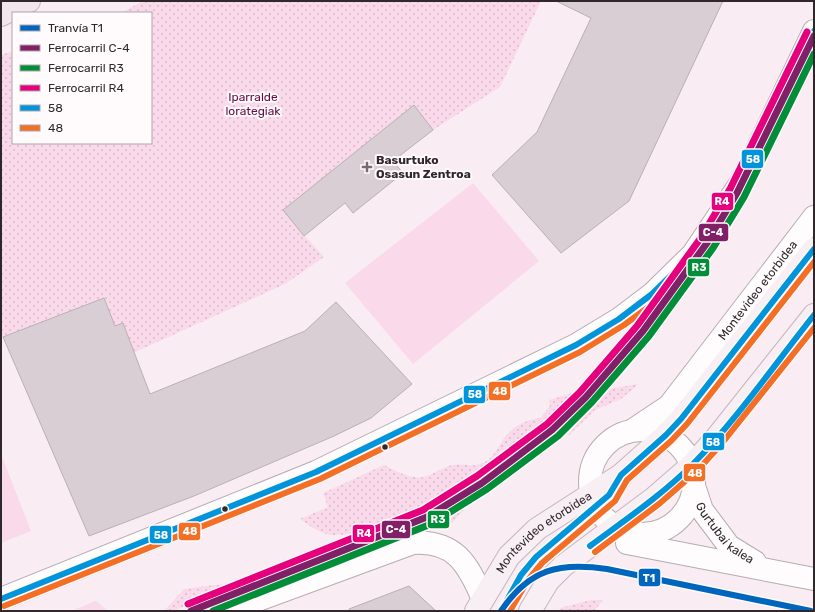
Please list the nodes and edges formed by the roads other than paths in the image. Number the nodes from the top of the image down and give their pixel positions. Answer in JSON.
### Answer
{"nodes":[{"id":1,"x":29,"y":1,"type":"edge"},
{"id":2,"x":1,"y":15,"type":"edge"},
{"id":3,"x":814,"y":31,"type":"edge"},
{"id":4,"x":814,"y":216,"type":"edge"},
{"id":5,"x":814,"y":249,"type":"edge"},
{"id":6,"x":814,"y":315,"type":"edge"},
{"id":7,"x":632,"y":430,"type":"junction"},
{"id":8,"x":666,"y":435,"type":"junction"},
{"id":9,"x":693,"y":476,"type":"junction"},
{"id":10,"x":591,"y":493,"type":"junction"},
{"id":11,"x":606,"y":533,"type":"junction"},
{"id":12,"x":634,"y":533,"type":"junction"},
{"id":13,"x":663,"y":549,"type":"junction"},
{"id":14,"x":768,"y":570,"type":"junction"},
{"id":15,"x":814,"y":579,"type":"edge"},
{"id":16,"x":1,"y":599,"type":"edge"},
{"id":17,"x":480,"y":605,"type":"edge"},
{"id":18,"x":228,"y":611,"type":"edge"},
{"id":19,"x":530,"y":611,"type":"edge"}],
"edges":[{"from":1,"to":2,"type":"highway"},
{"from":3,"to":16,"type":"street"},
{"from":4,"to":7,"type":"street","name":"Montevideo etorbidea"},
{"from":5,"to":8,"type":"main road","name":"Montevideo etorbidea"},
{"from":6,"to":9,"type":"main road"},
{"from":7,"to":8,"type":"street"},
{"from":7,"to":10,"type":"street","name":"Montevideo etorbidea"},
{"from":8,"to":9,"type":"street","name":"Gurtubai kalea"},
{"from":8,"to":10,"type":"main road","name":"Montevideo etorbidea"},
{"from":9,"to":11,"type":"main road"},
{"from":9,"to":12,"type":"street"},
{"from":9,"to":14,"type":"street","name":"Gurtubai kalea"},
{"from":10,"to":11,"type":"street"},
{"from":10,"to":17,"type":"main road","name":"Montevideo etorbidea"},
{"from":11,"to":12,"type":"street"},
{"from":11,"to":13,"type":"street","name":"Gurtubai kalea"},
{"from":11,"to":19,"type":"main road"},
{"from":12,"to":13,"type":"street","name":"Gurtubai kalea"},
{"from":13,"to":14,"type":"street","name":"Gurtubai kalea"},
{"from":14,"to":15,"type":"street","name":"Gurtubai kalea"},
{"from":17,"to":18,"type":"street"}]}
